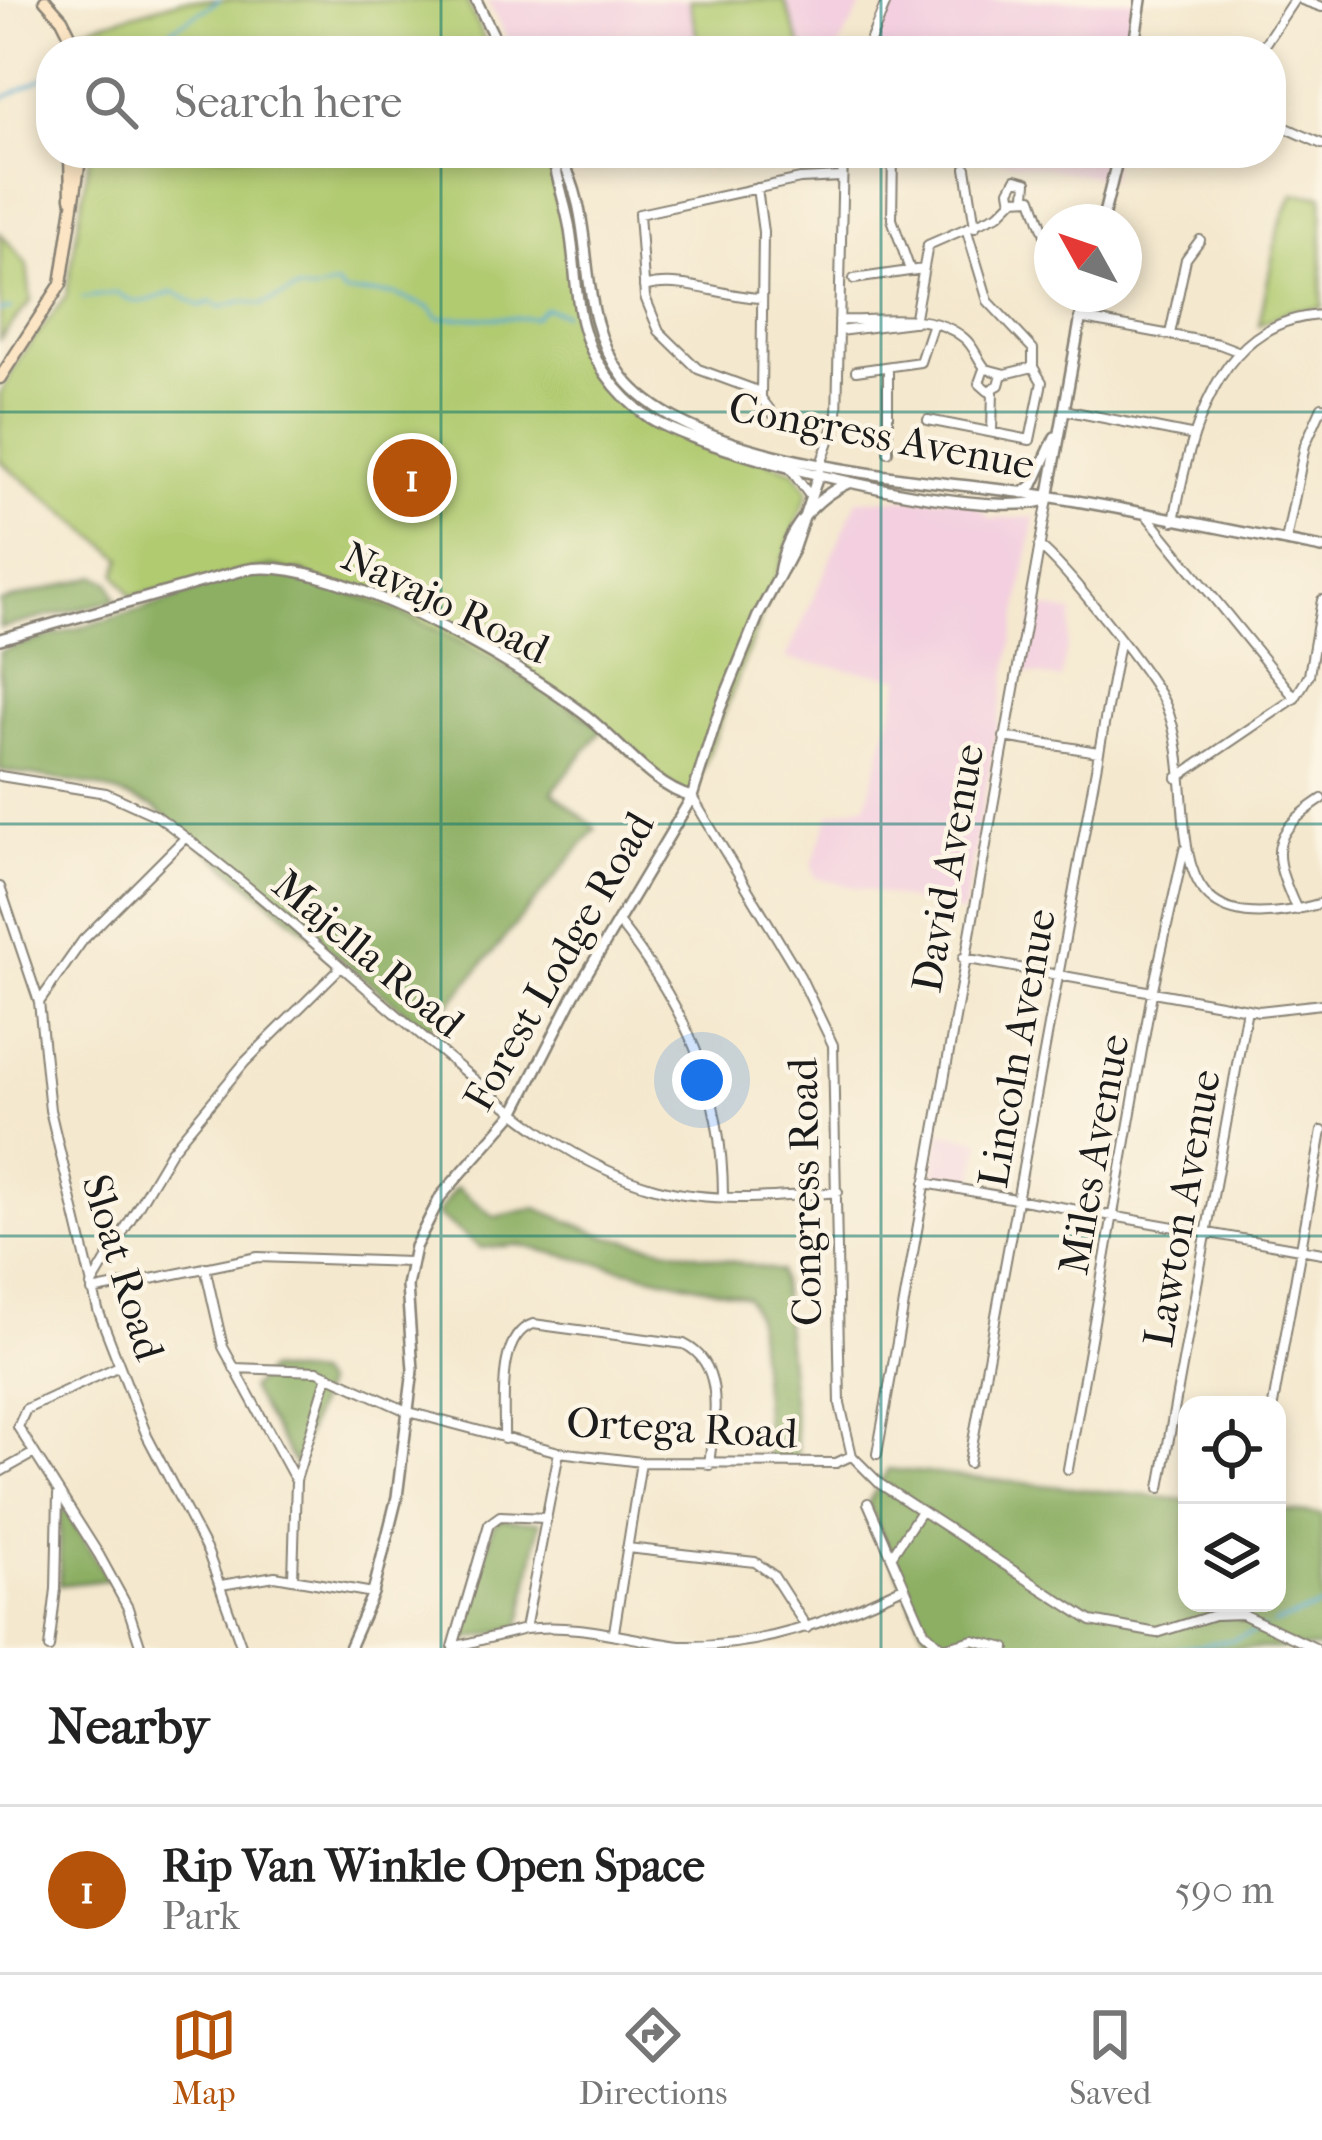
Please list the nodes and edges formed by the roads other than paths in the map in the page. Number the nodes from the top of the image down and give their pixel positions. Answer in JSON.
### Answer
{"nodes":[{"id":1,"x":44,"y":0,"type":"edge"},
{"id":2,"x":476,"y":0,"type":"edge"},
{"id":3,"x":887,"y":0,"type":"edge"},
{"id":4,"x":1141,"y":0,"type":"edge"},
{"id":5,"x":1298,"y":0,"type":"edge"},
{"id":6,"x":1322,"y":7,"type":"edge"},
{"id":7,"x":70,"y":36,"type":"edge"},
{"id":8,"x":494,"y":36,"type":"edge"},
{"id":9,"x":872,"y":36,"type":"edge"},
{"id":10,"x":1135,"y":36,"type":"edge"},
{"id":11,"x":1271,"y":36,"type":"edge"},
{"id":12,"x":1286,"y":128,"type":"edge"},
{"id":13,"x":1322,"y":144,"type":"edge"},
{"id":14,"x":71,"y":168,"type":"edge"},
{"id":15,"x":78,"y":168,"type":"edge"},
{"id":16,"x":558,"y":168,"type":"edge"},
{"id":17,"x":562,"y":168,"type":"edge"},
{"id":18,"x":842,"y":168,"type":"edge"},
{"id":19,"x":892,"y":168,"type":"edge"},
{"id":20,"x":966,"y":168,"type":"dead end"},
{"id":21,"x":1115,"y":168,"type":"edge"},
{"id":22,"x":841,"y":177,"type":"junction"},
{"id":23,"x":757,"y":188,"type":"junction"},
{"id":24,"x":1026,"y":195,"type":"junction"},
{"id":25,"x":1012,"y":200,"type":"junction"},
{"id":26,"x":73,"y":201,"type":"junction"},
{"id":27,"x":1106,"y":204,"type":"edge"},
{"id":28,"x":1034,"y":207,"type":"edge"},
{"id":29,"x":971,"y":229,"type":"junction"},
{"id":30,"x":1200,"y":240,"type":"dead end"},
{"id":31,"x":923,"y":269,"type":"junction"},
{"id":32,"x":910,"y":270,"type":"junction"},
{"id":33,"x":854,"y":279,"type":"dead end"},
{"id":34,"x":644,"y":286,"type":"junction"},
{"id":35,"x":762,"y":298,"type":"junction"},
{"id":36,"x":1080,"y":312,"type":"edge"},
{"id":37,"x":1322,"y":315,"type":"edge"},
{"id":38,"x":1079,"y":318,"type":"junction"},
{"id":39,"x":914,"y":322,"type":"junction"},
{"id":40,"x":839,"y":326,"type":"junction"},
{"id":41,"x":932,"y":326,"type":"junction"},
{"id":42,"x":1170,"y":334,"type":"junction"},
{"id":43,"x":1240,"y":352,"type":"junction"},
{"id":44,"x":888,"y":367,"type":"junction"},
{"id":45,"x":1033,"y":367,"type":"junction"},
{"id":46,"x":984,"y":368,"type":"junction"},
{"id":47,"x":856,"y":371,"type":"dead end"},
{"id":48,"x":1002,"y":374,"type":"junction"},
{"id":49,"x":0,"y":378,"type":"edge"},
{"id":50,"x":993,"y":389,"type":"junction"},
{"id":51,"x":760,"y":398,"type":"junction"},
{"id":52,"x":1322,"y":407,"type":"edge"},
{"id":53,"x":1064,"y":410,"type":"junction"},
{"id":54,"x":836,"y":418,"type":"junction"},
{"id":55,"x":928,"y":420,"type":"dead end"},
{"id":56,"x":1060,"y":427,"type":"junction"},
{"id":57,"x":992,"y":432,"type":"junction"},
{"id":58,"x":1190,"y":435,"type":"junction"},
{"id":59,"x":888,"y":452,"type":"dead end"},
{"id":60,"x":784,"y":467,"type":"junction"},
{"id":61,"x":820,"y":469,"type":"junction"},
{"id":62,"x":856,"y":480,"type":"junction"},
{"id":63,"x":1023,"y":493,"type":"junction"},
{"id":64,"x":810,"y":497,"type":"junction"},
{"id":65,"x":1048,"y":499,"type":"junction"},
{"id":66,"x":1148,"y":517,"type":"junction"},
{"id":67,"x":802,"y":521,"type":"junction"},
{"id":68,"x":1174,"y":521,"type":"junction"},
{"id":69,"x":1286,"y":541,"type":"junction"},
{"id":70,"x":1039,"y":546,"type":"junction"},
{"id":71,"x":1322,"y":548,"type":"edge"},
{"id":72,"x":1322,"y":600,"type":"edge"},
{"id":73,"x":0,"y":639,"type":"edge"},
{"id":74,"x":1119,"y":643,"type":"junction"},
{"id":75,"x":1295,"y":698,"type":"junction"},
{"id":76,"x":1004,"y":737,"type":"junction"},
{"id":77,"x":1098,"y":752,"type":"junction"},
{"id":78,"x":0,"y":776,"type":"edge"},
{"id":79,"x":1177,"y":778,"type":"junction"},
{"id":80,"x":692,"y":797,"type":"junction"},
{"id":81,"x":1322,"y":799,"type":"edge"},
{"id":82,"x":185,"y":838,"type":"junction"},
{"id":83,"x":1184,"y":850,"type":"junction"},
{"id":84,"x":0,"y":887,"type":"edge"},
{"id":85,"x":1322,"y":903,"type":"edge"},
{"id":86,"x":1297,"y":910,"type":"junction"},
{"id":87,"x":617,"y":920,"type":"junction"},
{"id":88,"x":963,"y":958,"type":"junction"},
{"id":89,"x":340,"y":968,"type":"junction"},
{"id":90,"x":1059,"y":976,"type":"junction"},
{"id":91,"x":1152,"y":992,"type":"junction"},
{"id":92,"x":39,"y":1002,"type":"junction"},
{"id":93,"x":1322,"y":1004,"type":"edge"},
{"id":94,"x":1247,"y":1010,"type":"junction"},
{"id":95,"x":514,"y":1113,"type":"junction"},
{"id":96,"x":1322,"y":1131,"type":"edge"},
{"id":97,"x":925,"y":1183,"type":"junction"},
{"id":98,"x":838,"y":1192,"type":"junction"},
{"id":99,"x":723,"y":1196,"type":"junction"},
{"id":100,"x":1019,"y":1199,"type":"junction"},
{"id":101,"x":1113,"y":1215,"type":"junction"},
{"id":102,"x":1207,"y":1232,"type":"junction"},
{"id":103,"x":1301,"y":1249,"type":"junction"},
{"id":104,"x":1322,"y":1253,"type":"edge"},
{"id":105,"x":410,"y":1262,"type":"junction"},
{"id":106,"x":205,"y":1267,"type":"junction"},
{"id":107,"x":92,"y":1288,"type":"junction"},
{"id":108,"x":117,"y":1367,"type":"junction"},
{"id":109,"x":234,"y":1368,"type":"junction"},
{"id":110,"x":328,"y":1375,"type":"junction"},
{"id":111,"x":1275,"y":1396,"type":"edge"},
{"id":112,"x":409,"y":1412,"type":"junction"},
{"id":113,"x":504,"y":1439,"type":"junction"},
{"id":114,"x":560,"y":1452,"type":"junction"},
{"id":115,"x":34,"y":1453,"type":"junction"},
{"id":116,"x":878,"y":1454,"type":"dead end"},
{"id":117,"x":852,"y":1456,"type":"junction"},
{"id":118,"x":640,"y":1462,"type":"junction"},
{"id":119,"x":969,"y":1463,"type":"dead end"},
{"id":120,"x":709,"y":1465,"type":"junction"},
{"id":121,"x":1068,"y":1469,"type":"dead end"},
{"id":122,"x":0,"y":1472,"type":"edge"},
{"id":123,"x":296,"y":1481,"type":"junction"},
{"id":124,"x":1160,"y":1488,"type":"dead end"},
{"id":125,"x":58,"y":1493,"type":"junction"},
{"id":126,"x":868,"y":1503,"type":"dead end"},
{"id":127,"x":921,"y":1511,"type":"junction"},
{"id":128,"x":545,"y":1518,"type":"junction"},
{"id":129,"x":627,"y":1548,"type":"junction"},
{"id":130,"x":891,"y":1556,"type":"junction"},
{"id":131,"x":293,"y":1578,"type":"junction"},
{"id":132,"x":221,"y":1585,"type":"junction"},
{"id":133,"x":903,"y":1587,"type":"junction"},
{"id":134,"x":373,"y":1593,"type":"junction"},
{"id":135,"x":525,"y":1629,"type":"junction"},
{"id":136,"x":808,"y":1629,"type":"junction"},
{"id":137,"x":619,"y":1633,"type":"junction"},
{"id":138,"x":1319,"y":1646,"type":"edge"},
{"id":139,"x":453,"y":1647,"type":"edge"},
{"id":140,"x":49,"y":1648,"type":"edge"},
{"id":141,"x":141,"y":1648,"type":"edge"},
{"id":142,"x":242,"y":1648,"type":"edge"},
{"id":143,"x":349,"y":1648,"type":"edge"},
{"id":144,"x":620,"y":1648,"type":"edge"},
{"id":145,"x":1006,"y":1648,"type":"edge"}],
"edges":[{"from":1,"to":7,"type":"main road"},
{"from":2,"to":8,"type":"street"},
{"from":3,"to":9,"type":"street"},
{"from":4,"to":10,"type":"street"},
{"from":5,"to":6,"type":"street"},
{"from":5,"to":11,"type":"street"},
{"from":12,"to":13,"type":"street"},
{"from":14,"to":26,"type":"main road"},
{"from":15,"to":26,"type":"main road"},
{"from":16,"to":60,"type":"street","name":"Congress Avenue"},
{"from":17,"to":61,"type":"street","name":"Congress Avenue"},
{"from":18,"to":22,"type":"street","name":"Forest Lodge Road"},
{"from":19,"to":32,"type":"street"},
{"from":20,"to":29,"type":"street"},
{"from":21,"to":27,"type":"street"},
{"from":22,"to":23,"type":"street"},
{"from":22,"to":40,"type":"street","name":"Forest Lodge Road"},
{"from":23,"to":34,"type":"street"},
{"from":23,"to":35,"type":"street"},
{"from":24,"to":25,"type":"street"},
{"from":24,"to":25,"type":"street"},
{"from":24,"to":28,"type":"street"},
{"from":25,"to":29,"type":"street"},
{"from":26,"to":49,"type":"main road"},
{"from":29,"to":31,"type":"street"},
{"from":29,"to":45,"type":"street"},
{"from":30,"to":42,"type":"street"},
{"from":31,"to":32,"type":"street"},
{"from":31,"to":39,"type":"street"},
{"from":32,"to":33,"type":"street"},
{"from":34,"to":35,"type":"street"},
{"from":34,"to":51,"type":"street"},
{"from":35,"to":51,"type":"street"},
{"from":36,"to":38,"type":"street","name":"David Avenue"},
{"from":37,"to":43,"type":"street"},
{"from":38,"to":42,"type":"street"},
{"from":38,"to":53,"type":"street","name":"David Avenue"},
{"from":39,"to":40,"type":"street"},
{"from":39,"to":41,"type":"street"},
{"from":40,"to":54,"type":"street","name":"Forest Lodge Road"},
{"from":41,"to":44,"type":"street"},
{"from":41,"to":46,"type":"street"},
{"from":42,"to":43,"type":"street"},
{"from":43,"to":58,"type":"street"},
{"from":44,"to":47,"type":"street"},
{"from":44,"to":59,"type":"street"},
{"from":45,"to":48,"type":"street"},
{"from":45,"to":57,"type":"street"},
{"from":46,"to":48,"type":"street"},
{"from":46,"to":50,"type":"street"},
{"from":48,"to":50,"type":"street"},
{"from":50,"to":57,"type":"street"},
{"from":51,"to":54,"type":"street"},
{"from":52,"to":69,"type":"street"},
{"from":53,"to":56,"type":"street","name":"David Avenue"},
{"from":53,"to":58,"type":"street"},
{"from":54,"to":61,"type":"street","name":"Forest Lodge Road"},
{"from":55,"to":57,"type":"street"},
{"from":56,"to":63,"type":"street"},
{"from":56,"to":65,"type":"street","name":"David Avenue"},
{"from":58,"to":68,"type":"street"},
{"from":60,"to":61,"type":"street","name":"Congress Avenue"},
{"from":60,"to":64,"type":"street"},
{"from":61,"to":62,"type":"street","name":"Congress Avenue"},
{"from":61,"to":63,"type":"street","name":"Congress Avenue"},
{"from":61,"to":64,"type":"street","name":"Forest Lodge Road"},
{"from":62,"to":65,"type":"street","name":"Congress Avenue"},
{"from":62,"to":67,"type":"street"},
{"from":63,"to":65,"type":"street","name":"Congress Avenue"},
{"from":64,"to":67,"type":"street","name":"Forest Lodge Road"},
{"from":65,"to":66,"type":"street"},
{"from":65,"to":70,"type":"street","name":"David Avenue"},
{"from":66,"to":68,"type":"street"},
{"from":66,"to":75,"type":"street"},
{"from":67,"to":80,"type":"street","name":"Forest Lodge Road"},
{"from":68,"to":69,"type":"street"},
{"from":69,"to":71,"type":"street"},
{"from":70,"to":74,"type":"street"},
{"from":70,"to":76,"type":"street","name":"David Avenue"},
{"from":72,"to":75,"type":"street"},
{"from":73,"to":80,"type":"street","name":"Navajo Road"},
{"from":74,"to":77,"type":"street","name":"Lincoln Avenue"},
{"from":74,"to":79,"type":"street"},
{"from":75,"to":79,"type":"street"},
{"from":76,"to":77,"type":"street"},
{"from":76,"to":88,"type":"street","name":"David Avenue"},
{"from":77,"to":90,"type":"street","name":"Lincoln Avenue"},
{"from":78,"to":82,"type":"street","name":"Majella Road"},
{"from":79,"to":83,"type":"street"},
{"from":80,"to":87,"type":"street","name":"Forest Lodge Road"},
{"from":80,"to":98,"type":"street","name":"Congress Road"},
{"from":81,"to":86,"type":"street"},
{"from":82,"to":89,"type":"street","name":"Majella Road"},
{"from":82,"to":92,"type":"street"},
{"from":83,"to":86,"type":"street"},
{"from":83,"to":91,"type":"street","name":"Miles Avenue"},
{"from":84,"to":92,"type":"street","name":"Sloat Road"},
{"from":85,"to":86,"type":"street"},
{"from":87,"to":95,"type":"street","name":"Forest Lodge Road"},
{"from":87,"to":99,"type":"street"},
{"from":88,"to":90,"type":"street"},
{"from":88,"to":97,"type":"street","name":"David Avenue"},
{"from":89,"to":95,"type":"street","name":"Majella Road"},
{"from":89,"to":107,"type":"street"},
{"from":90,"to":91,"type":"street"},
{"from":90,"to":100,"type":"street","name":"Lincoln Avenue"},
{"from":91,"to":94,"type":"street"},
{"from":91,"to":101,"type":"street","name":"Miles Avenue"},
{"from":92,"to":107,"type":"street","name":"Sloat Road"},
{"from":93,"to":94,"type":"street"},
{"from":94,"to":102,"type":"street","name":"Lawton Avenue"},
{"from":95,"to":99,"type":"street","name":"Majella Road"},
{"from":95,"to":105,"type":"street","name":"Forest Lodge Road"},
{"from":96,"to":103,"type":"street"},
{"from":97,"to":100,"type":"street"},
{"from":97,"to":116,"type":"street","name":"David Avenue"},
{"from":98,"to":99,"type":"street","name":"Majella Road"},
{"from":98,"to":117,"type":"street","name":"Congress Road"},
{"from":100,"to":101,"type":"street"},
{"from":100,"to":119,"type":"street","name":"Lincoln Avenue"},
{"from":101,"to":102,"type":"street"},
{"from":101,"to":121,"type":"street","name":"Miles Avenue"},
{"from":102,"to":103,"type":"street"},
{"from":102,"to":124,"type":"street","name":"Lawton Avenue"},
{"from":103,"to":104,"type":"street"},
{"from":103,"to":111,"type":"street"},
{"from":105,"to":106,"type":"street"},
{"from":105,"to":112,"type":"street","name":"Forest Lodge Road"},
{"from":106,"to":107,"type":"street"},
{"from":106,"to":109,"type":"street"},
{"from":107,"to":108,"type":"street","name":"Sloat Road"},
{"from":108,"to":115,"type":"street"},
{"from":108,"to":132,"type":"street","name":"Sloat Road"},
{"from":109,"to":110,"type":"street","name":"Ortega Road"},
{"from":109,"to":123,"type":"street"},
{"from":110,"to":112,"type":"street","name":"Ortega Road"},
{"from":110,"to":123,"type":"street"},
{"from":112,"to":113,"type":"street","name":"Ortega Road"},
{"from":112,"to":134,"type":"street","name":"Forest Lodge Road"},
{"from":113,"to":114,"type":"street","name":"Ortega Road"},
{"from":113,"to":120,"type":"street"},
{"from":114,"to":118,"type":"street","name":"Ortega Road"},
{"from":114,"to":128,"type":"street"},
{"from":115,"to":122,"type":"street"},
{"from":115,"to":125,"type":"street"},
{"from":117,"to":120,"type":"street","name":"Ortega Road"},
{"from":117,"to":127,"type":"street","name":"Congress Road"},
{"from":118,"to":120,"type":"street","name":"Ortega Road"},
{"from":118,"to":129,"type":"street"},
{"from":123,"to":131,"type":"street"},
{"from":125,"to":140,"type":"street"},
{"from":125,"to":141,"type":"street"},
{"from":126,"to":130,"type":"street"},
{"from":127,"to":130,"type":"street"},
{"from":127,"to":138,"type":"street","name":"Congress Road"},
{"from":128,"to":135,"type":"street"},
{"from":128,"to":139,"type":"street"},
{"from":129,"to":136,"type":"street"},
{"from":129,"to":137,"type":"street"},
{"from":130,"to":133,"type":"street"},
{"from":131,"to":132,"type":"street"},
{"from":131,"to":134,"type":"street"},
{"from":132,"to":142,"type":"street","name":"Sloat Road"},
{"from":133,"to":136,"type":"street"},
{"from":133,"to":145,"type":"street"},
{"from":134,"to":143,"type":"street","name":"Forest Lodge Road"},
{"from":135,"to":137,"type":"street"},
{"from":135,"to":139,"type":"street"},
{"from":136,"to":137,"type":"street"},
{"from":137,"to":144,"type":"street"}]}
